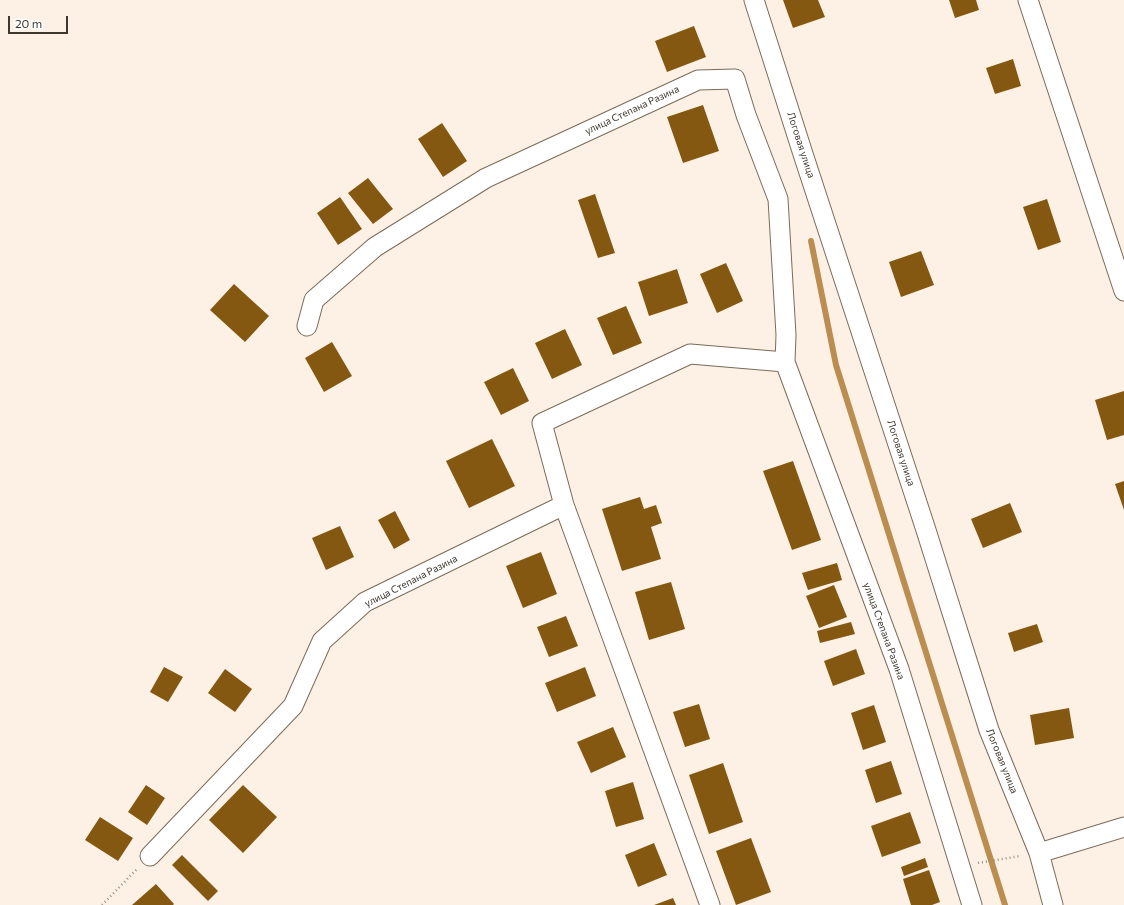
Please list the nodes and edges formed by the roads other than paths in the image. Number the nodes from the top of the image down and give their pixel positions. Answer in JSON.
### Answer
{"nodes":[{"id":1,"x":754,"y":0,"type":"edge"},
{"id":2,"x":1028,"y":0,"type":"edge"},
{"id":3,"x":1124,"y":291,"type":"edge"},
{"id":4,"x":307,"y":326,"type":"dead end"},
{"id":5,"x":785,"y":362,"type":"junction"},
{"id":6,"x":564,"y":505,"type":"junction"},
{"id":7,"x":1124,"y":827,"type":"edge"},
{"id":8,"x":1038,"y":853,"type":"junction"},
{"id":9,"x":150,"y":856,"type":"road end"},
{"id":10,"x":710,"y":905,"type":"edge"},
{"id":11,"x":972,"y":905,"type":"edge"},
{"id":12,"x":1053,"y":905,"type":"edge"}],
"edges":[{"from":1,"to":8,"type":"street","name":"Логовая улица"},
{"from":2,"to":3,"type":"street"},
{"from":4,"to":5,"type":"street","name":"улица Степана Разина"},
{"from":5,"to":6,"type":"street"},
{"from":5,"to":11,"type":"street","name":"улица Степана Разина"},
{"from":6,"to":9,"type":"street","name":"улица Степана Разина"},
{"from":6,"to":10,"type":"street"},
{"from":7,"to":8,"type":"street"},
{"from":8,"to":12,"type":"street","name":"Логовая улица"}]}
